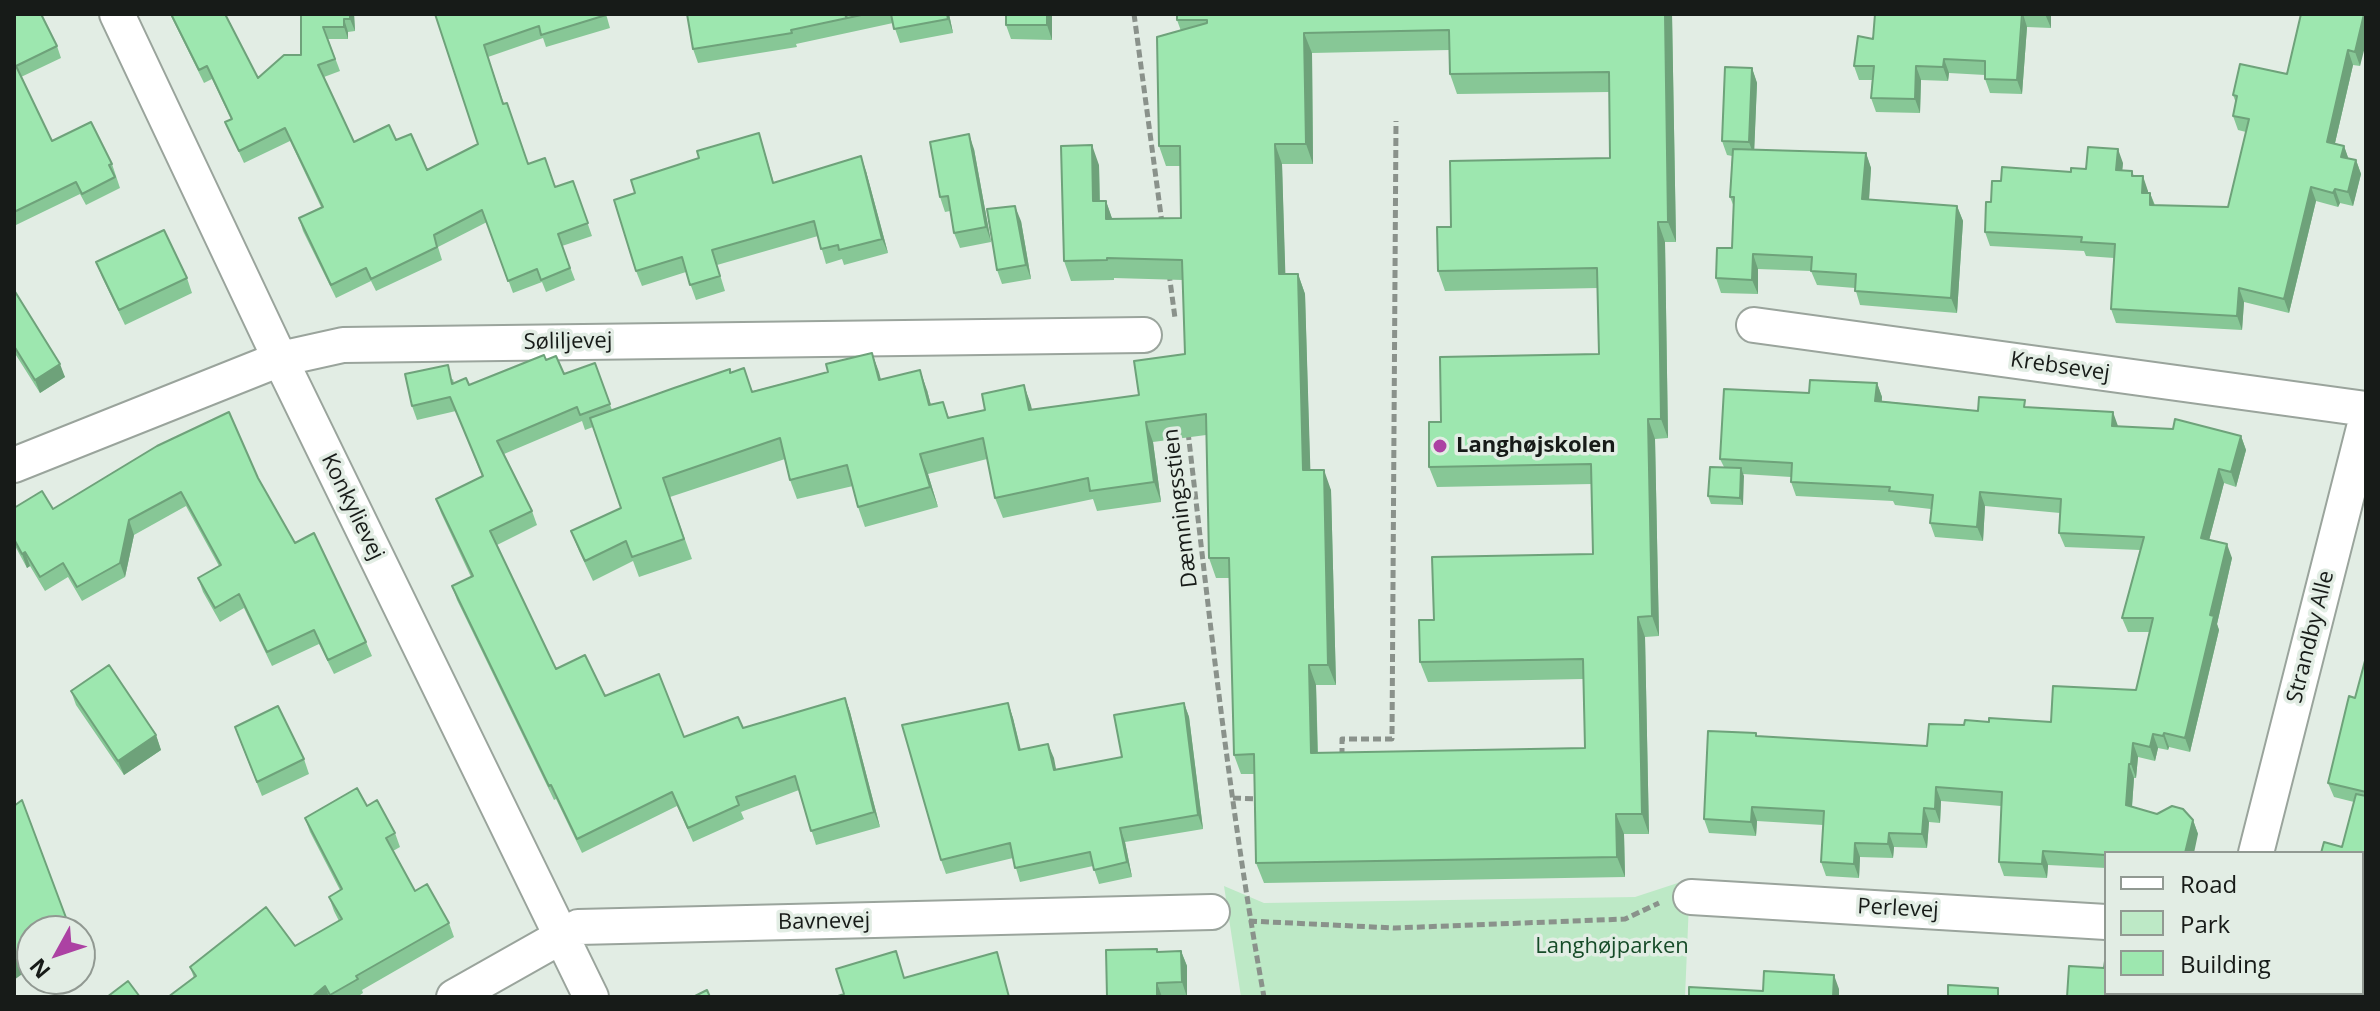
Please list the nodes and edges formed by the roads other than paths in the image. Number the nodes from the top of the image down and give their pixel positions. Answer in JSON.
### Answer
{"nodes":[{"id":1,"x":117,"y":14,"type":"edge"},
{"id":2,"x":1754,"y":325,"type":"dead end"},
{"id":3,"x":1160,"y":331,"type":"road end"},
{"id":4,"x":280,"y":359,"type":"junction"},
{"id":5,"x":2366,"y":409,"type":"edge"},
{"id":6,"x":2366,"y":420,"type":"edge"},
{"id":7,"x":14,"y":465,"type":"edge"},
{"id":8,"x":2257,"y":851,"type":"edge"},
{"id":9,"x":1691,"y":897,"type":"road end"},
{"id":10,"x":1212,"y":912,"type":"dead end"},
{"id":11,"x":2104,"y":922,"type":"edge"},
{"id":12,"x":562,"y":936,"type":"junction"},
{"id":13,"x":454,"y":997,"type":"edge"},
{"id":14,"x":591,"y":997,"type":"edge"}],
"edges":[{"from":1,"to":4,"type":"street","name":"Konkylievej"},
{"from":2,"to":5,"type":"street","name":"Krebsevej"},
{"from":3,"to":4,"type":"street","name":"Søliljevej"},
{"from":4,"to":7,"type":"street","name":"Søliljevej"},
{"from":4,"to":12,"type":"street","name":"Konkylievej"},
{"from":6,"to":8,"type":"street","name":"Strandby Alle"},
{"from":9,"to":11,"type":"street","name":"Perlevej"},
{"from":10,"to":12,"type":"street","name":"Bavnevej"},
{"from":12,"to":13,"type":"street","name":"Bavnevej"},
{"from":12,"to":14,"type":"street","name":"Konkylievej"}]}
